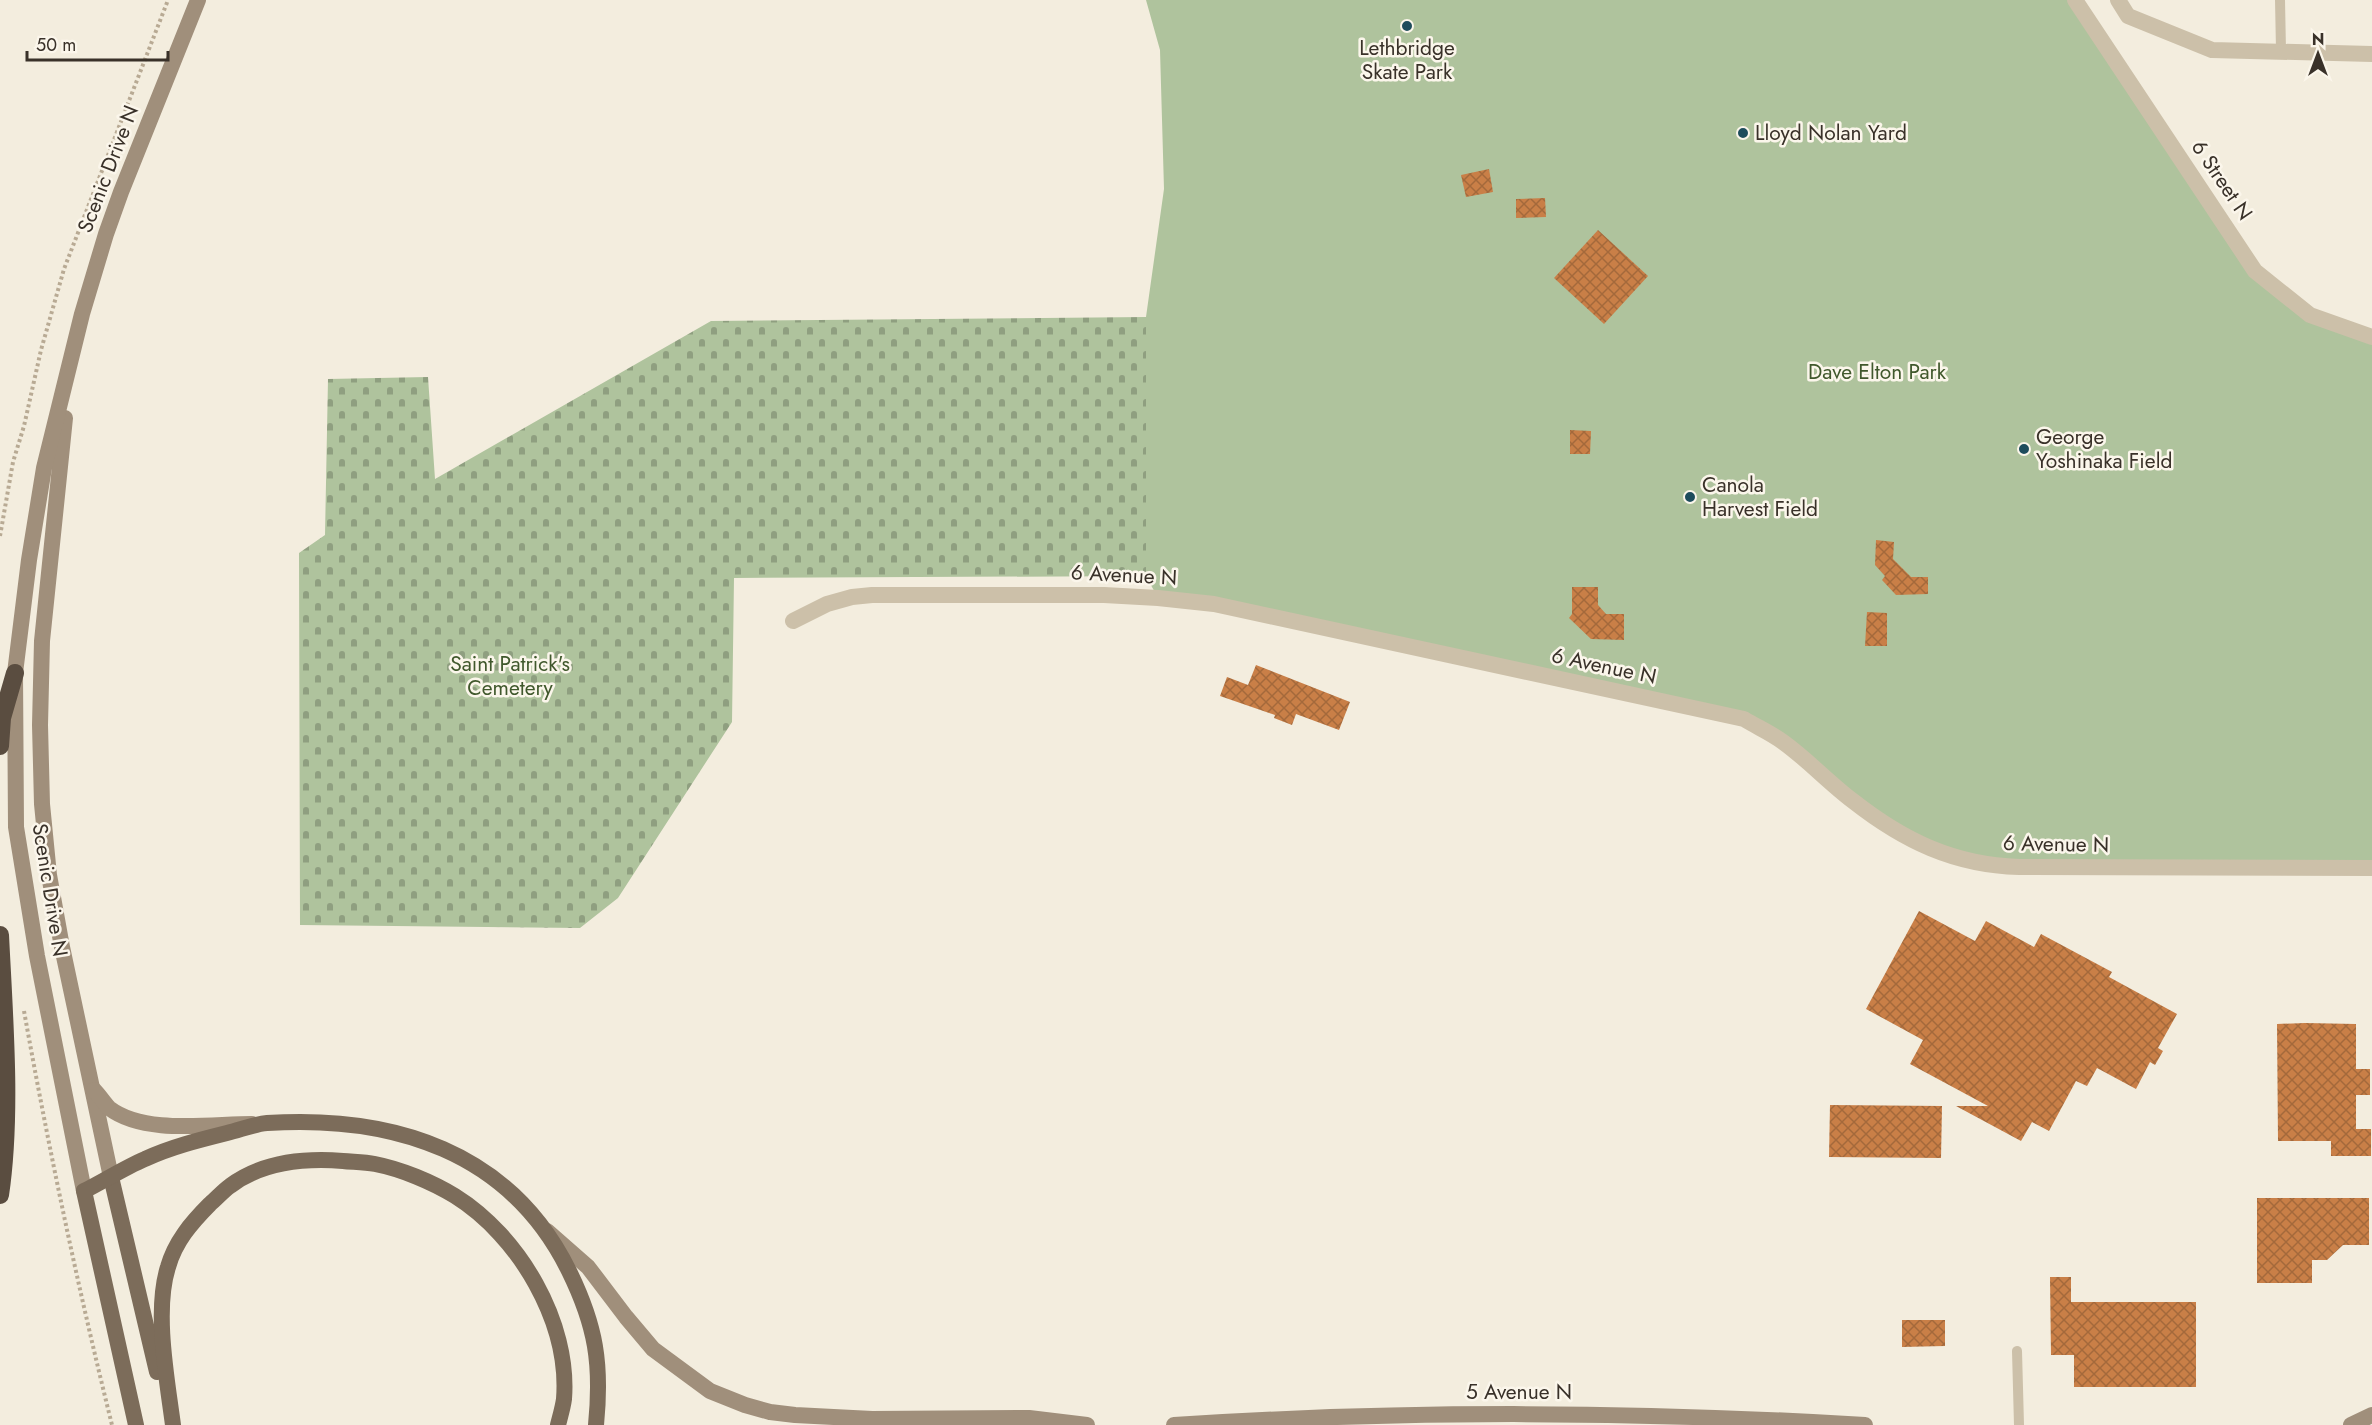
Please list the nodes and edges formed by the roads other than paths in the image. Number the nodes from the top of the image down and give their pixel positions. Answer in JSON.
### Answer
{"nodes":[{"id":1,"x":198,"y":0,"type":"edge"},
{"id":2,"x":2075,"y":0,"type":"edge"},
{"id":3,"x":2118,"y":0,"type":"edge"},
{"id":4,"x":2280,"y":0,"type":"edge"},
{"id":5,"x":2281,"y":50,"type":"junction"},
{"id":6,"x":2372,"y":54,"type":"edge"},
{"id":7,"x":2372,"y":337,"type":"edge"},
{"id":8,"x":71,"y":358,"type":"junction"},
{"id":9,"x":793,"y":621,"type":"dead end"},
{"id":10,"x":15,"y":673,"type":"junction"},
{"id":11,"x":0,"y":746,"type":"edge"},
{"id":12,"x":2372,"y":868,"type":"edge"},
{"id":13,"x":0,"y":935,"type":"edge"},
{"id":14,"x":92,"y":1087,"type":"junction"},
{"id":15,"x":265,"y":1123,"type":"junction"},
{"id":16,"x":111,"y":1177,"type":"junction"},
{"id":17,"x":84,"y":1191,"type":"junction"},
{"id":18,"x":0,"y":1195,"type":"edge"},
{"id":19,"x":546,"y":1229,"type":"junction"},
{"id":20,"x":2017,"y":1351,"type":"dead end"},
{"id":21,"x":2372,"y":1415,"type":"edge"},
{"id":22,"x":136,"y":1425,"type":"edge"},
{"id":23,"x":171,"y":1425,"type":"edge"},
{"id":24,"x":558,"y":1425,"type":"edge"},
{"id":25,"x":596,"y":1425,"type":"edge"},
{"id":26,"x":1087,"y":1425,"type":"edge"},
{"id":27,"x":1174,"y":1425,"type":"edge"},
{"id":28,"x":1865,"y":1425,"type":"edge"},
{"id":29,"x":2019,"y":1425,"type":"edge"},
{"id":30,"x":2350,"y":1425,"type":"edge"}],
"edges":[{"from":1,"to":8,"type":"main road","name":"Scenic Drive N"},
{"from":2,"to":7,"type":"street","name":"6 Street N"},
{"from":3,"to":5,"type":"street"},
{"from":4,"to":5,"type":"lane"},
{"from":5,"to":6,"type":"street"},
{"from":8,"to":10,"type":"main road","name":"Scenic Drive N"},
{"from":8,"to":14,"type":"main road","name":"Scenic Drive N"},
{"from":9,"to":12,"type":"street","name":"6 Avenue N"},
{"from":10,"to":11,"type":"highway"},
{"from":10,"to":17,"type":"main road","name":"Scenic Drive N"},
{"from":13,"to":18,"type":"highway"},
{"from":14,"to":15,"type":"main road"},
{"from":14,"to":16,"type":"main road","name":"Scenic Drive N"},
{"from":15,"to":16,"type":"main road"},
{"from":15,"to":19,"type":"main road"},
{"from":16,"to":17,"type":"main road"},
{"from":16,"to":23,"type":"main road","name":"Scenic Drive N"},
{"from":17,"to":22,"type":"main road","name":"Scenic Drive N"},
{"from":19,"to":25,"type":"main road"},
{"from":19,"to":26,"type":"main road"},
{"from":20,"to":29,"type":"lane"},
{"from":21,"to":30,"type":"main road"},
{"from":23,"to":24,"type":"main road"},
{"from":27,"to":28,"type":"main road","name":"5 Avenue N"}]}
